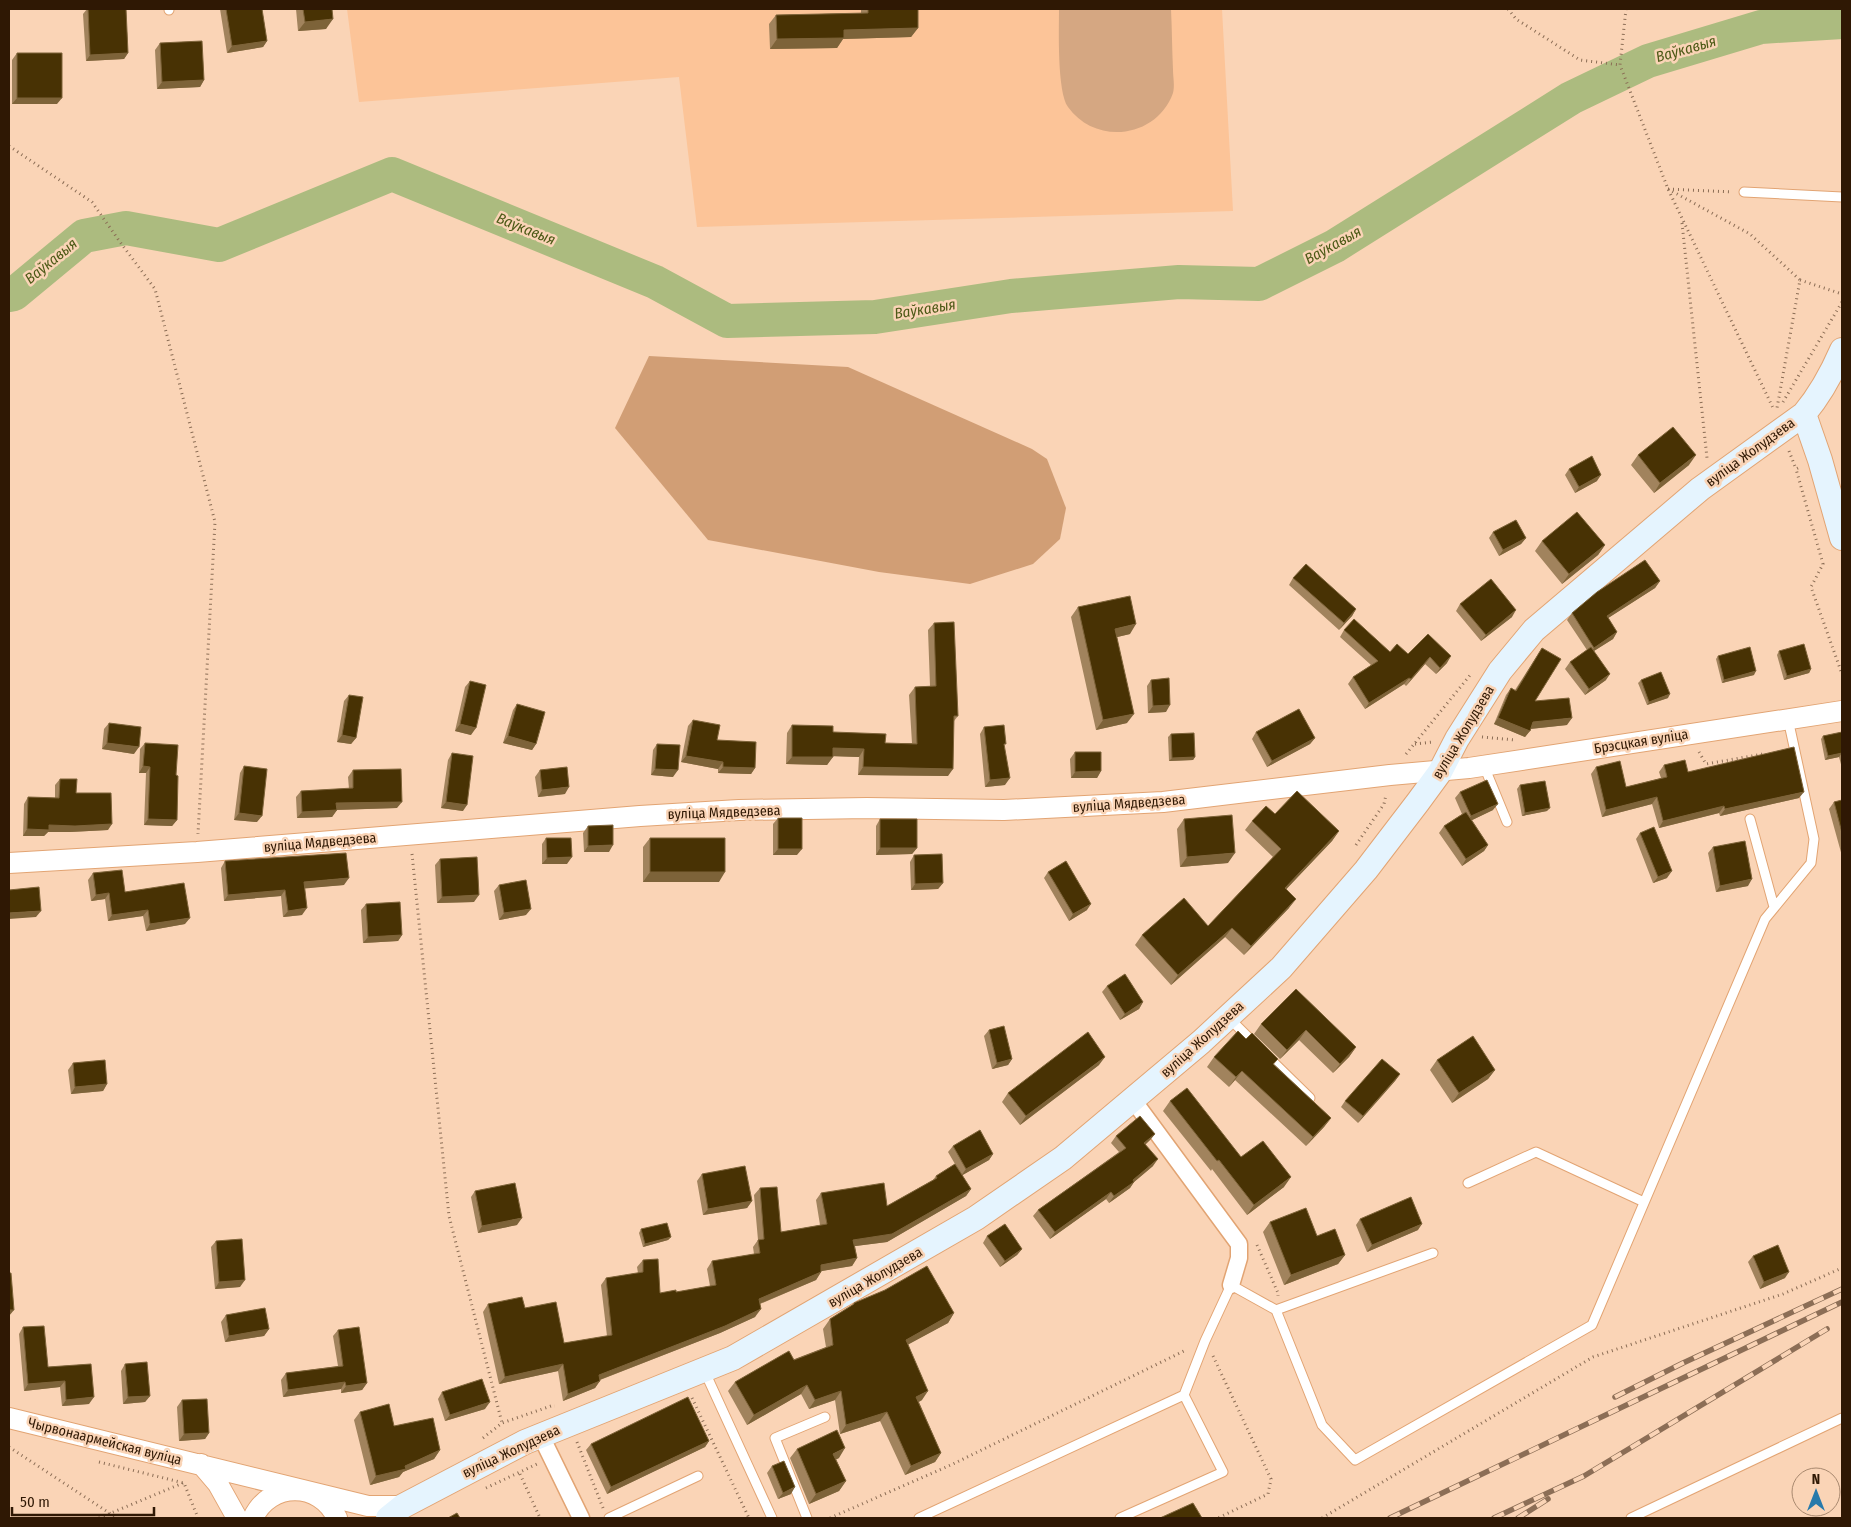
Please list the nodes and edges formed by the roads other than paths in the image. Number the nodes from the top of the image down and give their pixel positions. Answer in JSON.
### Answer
{"nodes":[{"id":1,"x":1744,"y":192,"type":"road end"},
{"id":2,"x":1842,"y":197,"type":"edge"},
{"id":3,"x":1842,"y":350,"type":"edge"},
{"id":4,"x":1804,"y":414,"type":"junction"},
{"id":5,"x":1842,"y":538,"type":"edge"},
{"id":6,"x":1842,"y":711,"type":"edge"},
{"id":7,"x":1788,"y":718,"type":"junction"},
{"id":8,"x":1484,"y":766,"type":"junction"},
{"id":9,"x":1440,"y":772,"type":"junction"},
{"id":10,"x":1750,"y":819,"type":"dead end"},
{"id":11,"x":1507,"y":822,"type":"dead end"},
{"id":12,"x":9,"y":863,"type":"edge"},
{"id":13,"x":1774,"y":907,"type":"junction"},
{"id":14,"x":1228,"y":1017,"type":"junction"},
{"id":15,"x":1310,"y":1098,"type":"edge"},
{"id":16,"x":1133,"y":1100,"type":"junction"},
{"id":17,"x":1468,"y":1183,"type":"dead end"},
{"id":18,"x":1644,"y":1202,"type":"junction"},
{"id":19,"x":1433,"y":1253,"type":"dead end"},
{"id":20,"x":1230,"y":1285,"type":"junction"},
{"id":21,"x":1276,"y":1310,"type":"junction"},
{"id":22,"x":704,"y":1370,"type":"junction"},
{"id":23,"x":1184,"y":1395,"type":"junction"},
{"id":24,"x":825,"y":1417,"type":"dead end"},
{"id":25,"x":9,"y":1418,"type":"edge"},
{"id":26,"x":1842,"y":1418,"type":"edge"},
{"id":27,"x":541,"y":1436,"type":"junction"},
{"id":28,"x":201,"y":1464,"type":"junction"},
{"id":29,"x":698,"y":1476,"type":"dead end"},
{"id":30,"x":306,"y":1490,"type":"junction"},
{"id":31,"x":395,"y":1512,"type":"edge"},
{"id":32,"x":922,"y":1517,"type":"edge"},
{"id":33,"x":237,"y":1518,"type":"edge"},
{"id":34,"x":253,"y":1518,"type":"edge"},
{"id":35,"x":337,"y":1518,"type":"edge"},
{"id":36,"x":581,"y":1518,"type":"edge"},
{"id":37,"x":609,"y":1518,"type":"edge"},
{"id":38,"x":772,"y":1518,"type":"edge"},
{"id":39,"x":807,"y":1518,"type":"edge"},
{"id":40,"x":936,"y":1518,"type":"edge"},
{"id":41,"x":1120,"y":1518,"type":"edge"},
{"id":42,"x":1631,"y":1518,"type":"edge"}],
"edges":[{"from":1,"to":2,"type":"lane"},
{"from":3,"to":4,"type":"main road","name":"вуліца Жолудзева"},
{"from":4,"to":5,"type":"main road"},
{"from":4,"to":9,"type":"main road","name":"вуліца Жолудзева"},
{"from":6,"to":7,"type":"street","name":"Брэсцкая вуліца"},
{"from":7,"to":8,"type":"street","name":"Брэсцкая вуліца"},
{"from":7,"to":13,"type":"lane"},
{"from":8,"to":9,"type":"street","name":"Брэсцкая вуліца"},
{"from":8,"to":11,"type":"lane"},
{"from":9,"to":12,"type":"street","name":"вуліца Мядведзева"},
{"from":9,"to":14,"type":"main road","name":"вуліца Жолудзева"},
{"from":10,"to":13,"type":"lane"},
{"from":13,"to":18,"type":"lane"},
{"from":14,"to":15,"type":"lane"},
{"from":14,"to":16,"type":"main road","name":"вуліца Жолудзева"},
{"from":16,"to":20,"type":"street"},
{"from":16,"to":22,"type":"main road","name":"вуліца Жолудзева"},
{"from":17,"to":18,"type":"lane"},
{"from":18,"to":21,"type":"lane"},
{"from":19,"to":21,"type":"lane"},
{"from":20,"to":21,"type":"lane"},
{"from":20,"to":23,"type":"lane"},
{"from":22,"to":27,"type":"main road","name":"вуліца Жолудзева"},
{"from":22,"to":38,"type":"lane"},
{"from":23,"to":32,"type":"lane"},
{"from":23,"to":41,"type":"lane"},
{"from":24,"to":39,"type":"lane"},
{"from":25,"to":28,"type":"street","name":"Чырвонаармейская вуліца"},
{"from":26,"to":42,"type":"lane"},
{"from":27,"to":31,"type":"main road","name":"вуліца Жолудзева"},
{"from":27,"to":36,"type":"street"},
{"from":28,"to":30,"type":"street","name":"Чырвонаармейская вуліца"},
{"from":28,"to":33,"type":"street"},
{"from":29,"to":37,"type":"lane"},
{"from":30,"to":31,"type":"street","name":"Чырвонаармейская вуліца"},
{"from":30,"to":34,"type":"street"},
{"from":30,"to":35,"type":"street"},
{"from":32,"to":40,"type":"lane"}]}
